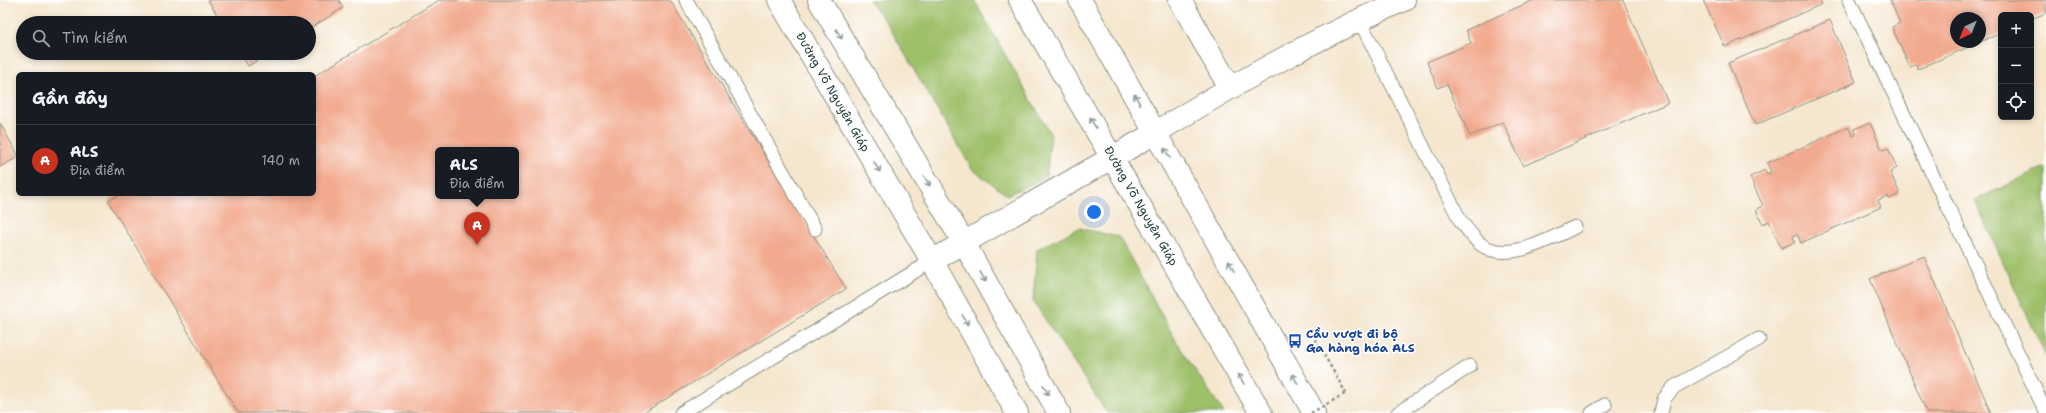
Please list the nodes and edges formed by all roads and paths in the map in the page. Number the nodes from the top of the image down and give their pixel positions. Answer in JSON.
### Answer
{"nodes":[{"id":1,"x":686,"y":0,"type":"edge"},
{"id":2,"x":779,"y":0,"type":"edge"},
{"id":3,"x":819,"y":0,"type":"edge"},
{"id":4,"x":1020,"y":0,"type":"edge"},
{"id":5,"x":1080,"y":0,"type":"edge"},
{"id":6,"x":1180,"y":0,"type":"edge"},
{"id":7,"x":1404,"y":0,"type":"edge"},
{"id":8,"x":1849,"y":0,"type":"edge"},
{"id":9,"x":1359,"y":19,"type":"junction"},
{"id":10,"x":1230,"y":88,"type":"junction"},
{"id":11,"x":1155,"y":133,"type":"junction"},
{"id":12,"x":1112,"y":157,"type":"junction"},
{"id":13,"x":1575,"y":227,"type":"dead end"},
{"id":14,"x":815,"y":229,"type":"dead end"},
{"id":15,"x":964,"y":243,"type":"junction"},
{"id":16,"x":932,"y":261,"type":"junction"},
{"id":17,"x":1312,"y":334,"type":"dead end"},
{"id":18,"x":1759,"y":339,"type":"dead end"},
{"id":19,"x":1470,"y":366,"type":"dead end"},
{"id":20,"x":1605,"y":405,"type":"dead end"},
{"id":21,"x":2046,"y":412,"type":"edge"},
{"id":22,"x":682,"y":413,"type":"edge"},
{"id":23,"x":1017,"y":413,"type":"edge"},
{"id":24,"x":1059,"y":413,"type":"edge"},
{"id":25,"x":1261,"y":413,"type":"edge"},
{"id":26,"x":1313,"y":413,"type":"edge"},
{"id":27,"x":1398,"y":413,"type":"edge"},
{"id":28,"x":1592,"y":413,"type":"edge"},
{"id":29,"x":1660,"y":413,"type":"edge"}],
"edges":[{"from":1,"to":14,"type":"lane"},
{"from":2,"to":16,"type":"main road","name":"Đường Võ Nguyên Giáp","one_way":true},
{"from":3,"to":15,"type":"main road","one_way":true},
{"from":12,"to":4,"type":"main road","name":"Đường Võ Nguyên Giáp","one_way":true},
{"from":11,"to":5,"type":"main road","one_way":true},
{"from":6,"to":10,"type":"main road"},
{"from":7,"to":9,"type":"main road"},
{"from":8,"to":21,"type":"lane"},
{"from":9,"to":10,"type":"main road"},
{"from":9,"to":13,"type":"lane"},
{"from":10,"to":11,"type":"main road"},
{"from":11,"to":12,"type":"main road"},
{"from":26,"to":11,"type":"main road","one_way":true},
{"from":12,"to":15,"type":"main road"},
{"from":25,"to":12,"type":"main road","name":"Đường Võ Nguyên Giáp","one_way":true},
{"from":15,"to":16,"type":"main road"},
{"from":15,"to":24,"type":"main road","one_way":true},
{"from":16,"to":22,"type":"lane"},
{"from":16,"to":23,"type":"main road","name":"Đường Võ Nguyên Giáp","one_way":true},
{"from":17,"to":26,"type":"path","bridge":true},
{"from":18,"to":29,"type":"lane"},
{"from":19,"to":27,"type":"lane"},
{"from":20,"to":28,"type":"lane"}]}
